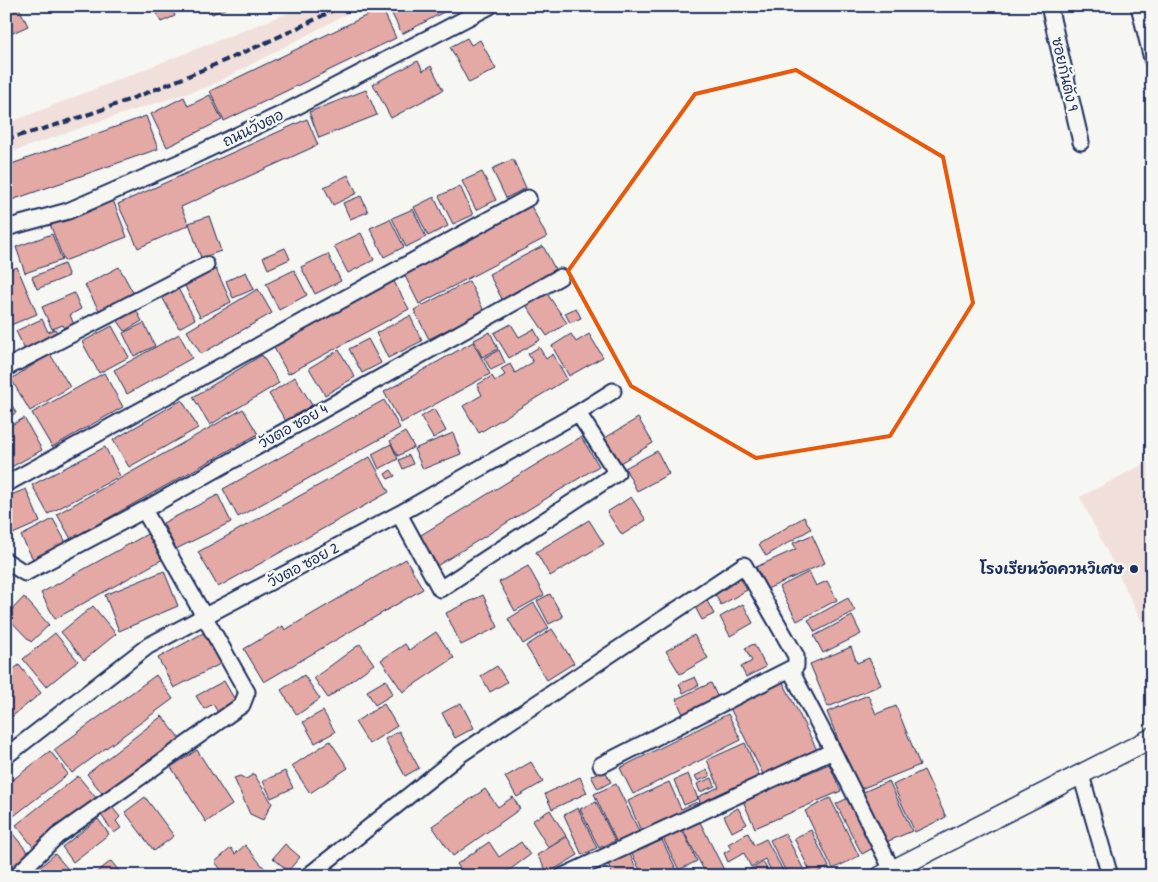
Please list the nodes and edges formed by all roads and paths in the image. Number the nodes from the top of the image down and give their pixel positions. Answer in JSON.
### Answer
{"nodes":[{"id":1,"x":490,"y":6,"type":"edge"},
{"id":2,"x":1049,"y":6,"type":"edge"},
{"id":3,"x":1139,"y":6,"type":"edge"},
{"id":4,"x":1152,"y":59,"type":"edge"},
{"id":5,"x":1082,"y":142,"type":"dead end"},
{"id":6,"x":528,"y":198,"type":"dead end"},
{"id":7,"x":6,"y":228,"type":"edge"},
{"id":8,"x":206,"y":265,"type":"dead end"},
{"id":9,"x":560,"y":277,"type":"dead end"},
{"id":10,"x":6,"y":368,"type":"edge"},
{"id":11,"x":613,"y":391,"type":"dead end"},
{"id":12,"x":578,"y":413,"type":"junction"},
{"id":13,"x":6,"y":484,"type":"edge"},
{"id":14,"x":144,"y":510,"type":"junction"},
{"id":15,"x":399,"y":514,"type":"junction"},
{"id":16,"x":6,"y":561,"type":"edge"},
{"id":17,"x":206,"y":616,"type":"junction"},
{"id":18,"x":790,"y":669,"type":"junction"},
{"id":19,"x":1152,"y":738,"type":"edge"},
{"id":20,"x":833,"y":751,"type":"junction"},
{"id":21,"x":6,"y":756,"type":"edge"},
{"id":22,"x":601,"y":765,"type":"dead end"},
{"id":23,"x":1081,"y":776,"type":"junction"},
{"id":24,"x":886,"y":873,"type":"edge"},
{"id":25,"x":16,"y":876,"type":"edge"},
{"id":26,"x":308,"y":876,"type":"edge"},
{"id":27,"x":563,"y":876,"type":"edge"},
{"id":28,"x":1110,"y":876,"type":"edge"}],
"edges":[{"from":1,"to":7,"type":"street","name":"ถนนวังตอ"},
{"from":2,"to":5,"type":"street","name":"ซอยกันตัง 9"},
{"from":3,"to":4,"type":"street"},
{"from":6,"to":13,"type":"street"},
{"from":8,"to":10,"type":"street"},
{"from":9,"to":14,"type":"street","name":"วังตอ ซอย 4"},
{"from":11,"to":12,"type":"street","name":"วังตอ ซอย 2"},
{"from":12,"to":15,"type":"street","name":"วังตอ ซอย 2"},
{"from":12,"to":15,"type":"street"},
{"from":14,"to":16,"type":"street","name":"วังตอ ซอย 4"},
{"from":14,"to":17,"type":"street"},
{"from":15,"to":17,"type":"street","name":"วังตอ ซอย 2"},
{"from":17,"to":21,"type":"street","name":"วังตอ ซอย 2"},
{"from":17,"to":25,"type":"street"},
{"from":18,"to":20,"type":"street"},
{"from":18,"to":22,"type":"street"},
{"from":18,"to":26,"type":"street"},
{"from":19,"to":23,"type":"street"},
{"from":20,"to":24,"type":"street"},
{"from":20,"to":27,"type":"street"},
{"from":23,"to":24,"type":"street"},
{"from":23,"to":28,"type":"street"}]}
